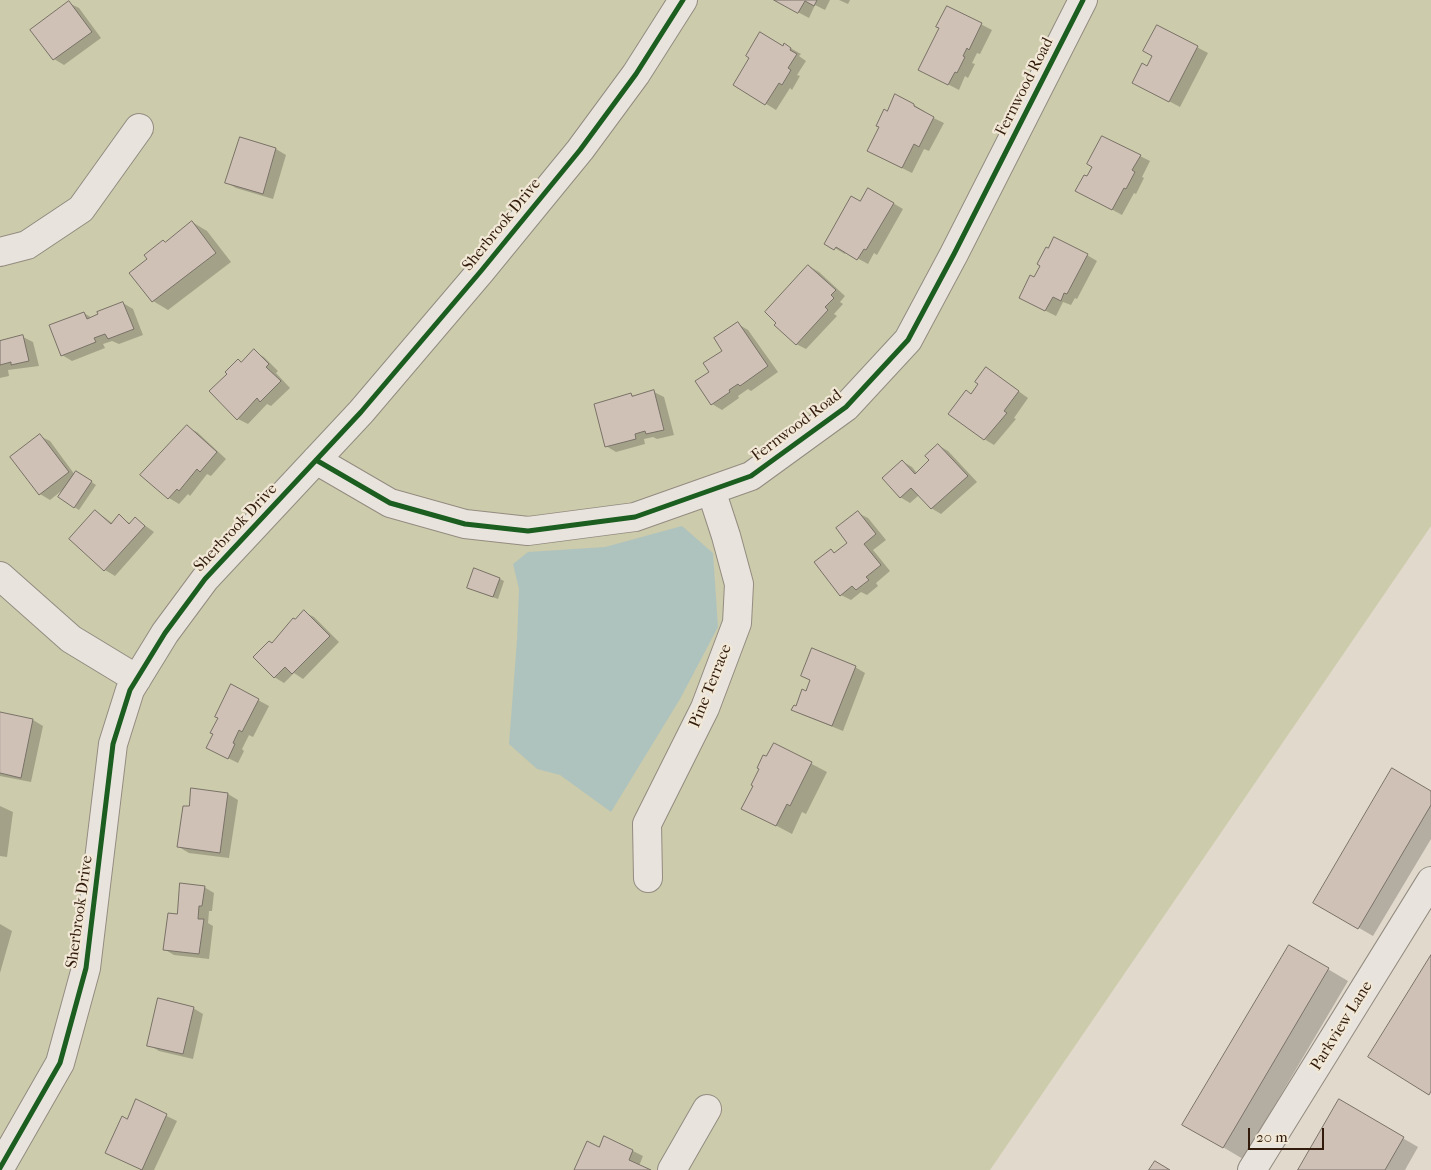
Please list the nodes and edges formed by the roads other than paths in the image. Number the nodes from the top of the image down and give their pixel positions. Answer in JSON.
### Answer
{"nodes":[{"id":1,"x":683,"y":0,"type":"edge"},
{"id":2,"x":1083,"y":0,"type":"edge"},
{"id":3,"x":139,"y":128,"type":"dead end"},
{"id":4,"x":0,"y":252,"type":"edge"},
{"id":5,"x":316,"y":460,"type":"junction"},
{"id":6,"x":710,"y":490,"type":"junction"},
{"id":7,"x":0,"y":576,"type":"edge"},
{"id":8,"x":137,"y":679,"type":"junction"},
{"id":9,"x":648,"y":878,"type":"dead end"},
{"id":10,"x":1431,"y":881,"type":"edge"},
{"id":11,"x":707,"y":1110,"type":"dead end"},
{"id":12,"x":0,"y":1168,"type":"edge"},
{"id":13,"x":672,"y":1170,"type":"edge"},
{"id":14,"x":1252,"y":1170,"type":"edge"}],
"edges":[{"from":1,"to":5,"type":"street","name":"Sherbrook Drive"},
{"from":2,"to":6,"type":"street","name":"Fernwood Road"},
{"from":3,"to":4,"type":"street"},
{"from":5,"to":6,"type":"street","name":"Fernwood Road"},
{"from":5,"to":8,"type":"street","name":"Sherbrook Drive"},
{"from":6,"to":9,"type":"street","name":"Pine Terrace"},
{"from":7,"to":8,"type":"street"},
{"from":8,"to":12,"type":"street","name":"Sherbrook Drive"},
{"from":10,"to":14,"type":"street","name":"Parkview Lane"},
{"from":11,"to":13,"type":"street"}]}
